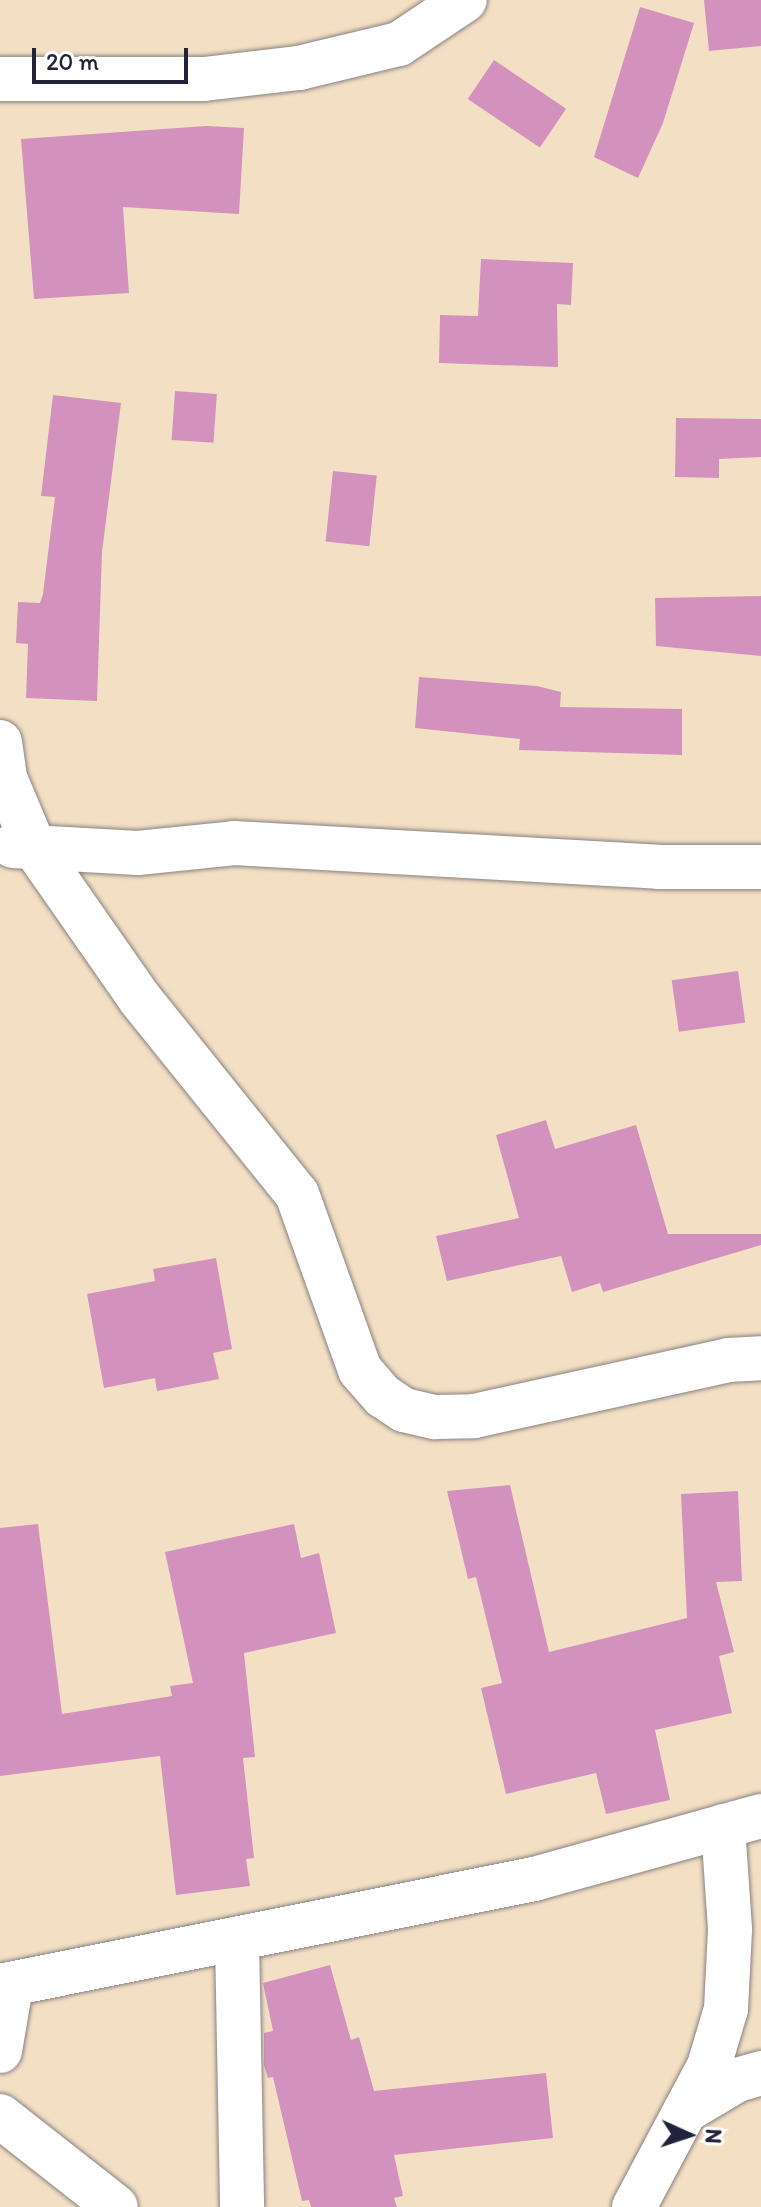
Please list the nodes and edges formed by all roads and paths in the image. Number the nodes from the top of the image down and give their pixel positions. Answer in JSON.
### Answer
{"nodes":[{"id":1,"x":465,"y":0,"type":"edge"},
{"id":2,"x":0,"y":79,"type":"edge"},
{"id":3,"x":0,"y":742,"type":"edge"},
{"id":4,"x":17,"y":846,"type":"edge"},
{"id":5,"x":761,"y":867,"type":"edge"},
{"id":6,"x":761,"y":1358,"type":"edge"},
{"id":7,"x":742,"y":1821,"type":"edge"},
{"id":8,"x":761,"y":1891,"type":"edge"},
{"id":9,"x":237,"y":1941,"type":"junction"},
{"id":10,"x":5,"y":1986,"type":"edge"},
{"id":11,"x":0,"y":2051,"type":"edge"},
{"id":12,"x":761,"y":2073,"type":"edge"},
{"id":13,"x":682,"y":2114,"type":"junction"},
{"id":14,"x":0,"y":2116,"type":"edge"},
{"id":15,"x":116,"y":2207,"type":"edge"},
{"id":16,"x":242,"y":2207,"type":"edge"},
{"id":17,"x":634,"y":2207,"type":"edge"}],
"edges":[{"from":1,"to":2,"type":"street"},
{"from":3,"to":4,"type":"street"},
{"from":4,"to":5,"type":"street"},
{"from":4,"to":6,"type":"street"},
{"from":7,"to":8,"type":"street"},
{"from":7,"to":9,"type":"street"},
{"from":7,"to":13,"type":"street"},
{"from":9,"to":10,"type":"street"},
{"from":9,"to":16,"type":"street"},
{"from":10,"to":11,"type":"street"},
{"from":12,"to":13,"type":"street"},
{"from":13,"to":17,"type":"street"},
{"from":14,"to":15,"type":"street"}]}
